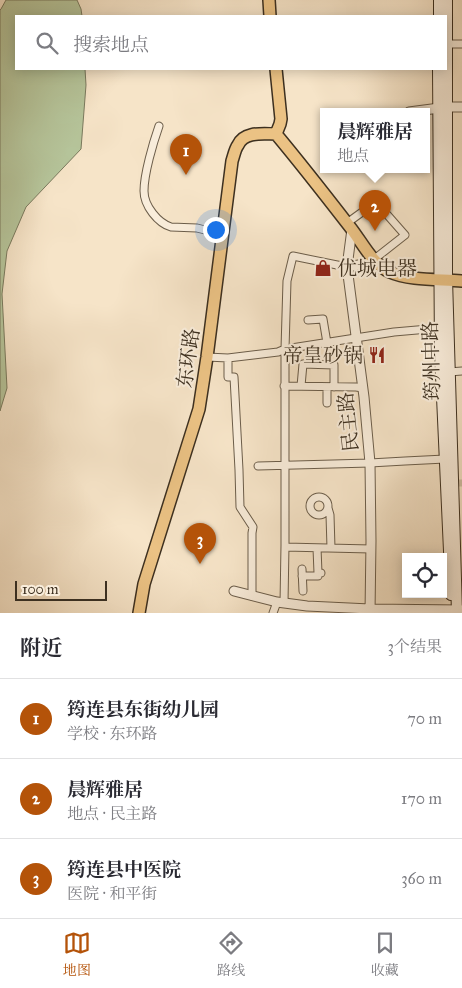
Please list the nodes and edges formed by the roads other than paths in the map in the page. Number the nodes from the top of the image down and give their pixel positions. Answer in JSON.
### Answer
{"nodes":[{"id":1,"x":270,"y":0,"type":"edge"},
{"id":2,"x":439,"y":0,"type":"edge"},
{"id":3,"x":447,"y":0,"type":"edge"},
{"id":4,"x":270,"y":15,"type":"edge"},
{"id":5,"x":439,"y":15,"type":"edge"},
{"id":6,"x":447,"y":15,"type":"edge"},
{"id":7,"x":447,"y":44,"type":"edge"},
{"id":8,"x":462,"y":44,"type":"edge"},
{"id":9,"x":276,"y":70,"type":"edge"},
{"id":10,"x":438,"y":70,"type":"edge"},
{"id":11,"x":444,"y":70,"type":"edge"},
{"id":12,"x":442,"y":107,"type":"junction"},
{"id":13,"x":462,"y":107,"type":"edge"},
{"id":14,"x":430,"y":109,"type":"edge"},
{"id":15,"x":159,"y":126,"type":"dead end"},
{"id":16,"x":276,"y":134,"type":"junction"},
{"id":17,"x":349,"y":226,"type":"junction"},
{"id":18,"x":223,"y":237,"type":"junction"},
{"id":19,"x":376,"y":262,"type":"junction"},
{"id":20,"x":347,"y":267,"type":"junction"},
{"id":21,"x":443,"y":279,"type":"junction"},
{"id":22,"x":462,"y":281,"type":"edge"},
{"id":23,"x":308,"y":320,"type":"dead end"},
{"id":24,"x":440,"y":328,"type":"junction"},
{"id":25,"x":356,"y":338,"type":"junction"},
{"id":26,"x":327,"y":343,"type":"junction"},
{"id":27,"x":285,"y":349,"type":"junction"},
{"id":28,"x":207,"y":357,"type":"junction"},
{"id":29,"x":228,"y":358,"type":"junction"},
{"id":30,"x":449,"y":372,"type":"junction"},
{"id":31,"x":462,"y":372,"type":"edge"},
{"id":32,"x":284,"y":386,"type":"junction"},
{"id":33,"x":301,"y":386,"type":"junction"},
{"id":34,"x":331,"y":387,"type":"junction"},
{"id":35,"x":363,"y":388,"type":"junction"},
{"id":36,"x":327,"y":403,"type":"dead end"},
{"id":37,"x":445,"y":459,"type":"junction"},
{"id":38,"x":370,"y":464,"type":"junction"},
{"id":39,"x":258,"y":466,"type":"dead end"},
{"id":40,"x":285,"y":466,"type":"junction"},
{"id":41,"x":328,"y":508,"type":"dead end"},
{"id":42,"x":459,"y":528,"type":"edge"},
{"id":43,"x":285,"y":547,"type":"junction"},
{"id":44,"x":317,"y":548,"type":"junction"},
{"id":45,"x":331,"y":548,"type":"junction"},
{"id":46,"x":371,"y":549,"type":"junction"},
{"id":47,"x":234,"y":591,"type":"dead end"},
{"id":48,"x":303,"y":591,"type":"dead end"},
{"id":49,"x":252,"y":596,"type":"junction"},
{"id":50,"x":280,"y":602,"type":"junction"},
{"id":51,"x":370,"y":611,"type":"edge"},
{"id":52,"x":418,"y":611,"type":"edge"},
{"id":53,"x":456,"y":611,"type":"edge"},
{"id":54,"x":139,"y":613,"type":"edge"},
{"id":55,"x":274,"y":613,"type":"edge"}],
"edges":[{"from":1,"to":4,"type":"main road"},
{"from":2,"to":5,"type":"main road"},
{"from":3,"to":6,"type":"main road"},
{"from":7,"to":8,"type":"street"},
{"from":9,"to":16,"type":"main road"},
{"from":10,"to":12,"type":"main road"},
{"from":11,"to":12,"type":"main road"},
{"from":12,"to":13,"type":"street"},
{"from":12,"to":14,"type":"street"},
{"from":12,"to":21,"type":"main road","name":"筠州中路"},
{"from":15,"to":18,"type":"street"},
{"from":16,"to":17,"type":"main road"},
{"from":16,"to":18,"type":"main road","name":"东环路"},
{"from":17,"to":19,"type":"main road"},
{"from":17,"to":19,"type":"street"},
{"from":17,"to":20,"type":"street","name":"民主路"},
{"from":18,"to":28,"type":"main road","name":"东环路"},
{"from":19,"to":20,"type":"street"},
{"from":19,"to":21,"type":"main road"},
{"from":20,"to":25,"type":"street","name":"民主路"},
{"from":20,"to":27,"type":"street"},
{"from":21,"to":22,"type":"main road"},
{"from":21,"to":24,"type":"main road","name":"筠州中路"},
{"from":21,"to":30,"type":"main road","name":"筠州中路"},
{"from":23,"to":26,"type":"street"},
{"from":24,"to":25,"type":"street"},
{"from":24,"to":37,"type":"main road","name":"筠州中路"},
{"from":25,"to":26,"type":"street"},
{"from":25,"to":35,"type":"street","name":"民主路"},
{"from":26,"to":27,"type":"street"},
{"from":27,"to":29,"type":"street"},
{"from":27,"to":32,"type":"street"},
{"from":28,"to":29,"type":"street"},
{"from":28,"to":54,"type":"main road","name":"东环路"},
{"from":29,"to":49,"type":"street"},
{"from":30,"to":31,"type":"street"},
{"from":30,"to":42,"type":"main road","name":"筠州中路"},
{"from":32,"to":33,"type":"street"},
{"from":32,"to":40,"type":"street"},
{"from":33,"to":34,"type":"street"},
{"from":33,"to":34,"type":"street"},
{"from":34,"to":35,"type":"street"},
{"from":34,"to":36,"type":"street"},
{"from":35,"to":38,"type":"street","name":"民主路"},
{"from":37,"to":38,"type":"street"},
{"from":37,"to":53,"type":"main road","name":"筠州中路"},
{"from":38,"to":40,"type":"street"},
{"from":38,"to":46,"type":"street","name":"民主路"},
{"from":39,"to":40,"type":"street"},
{"from":40,"to":43,"type":"street"},
{"from":41,"to":45,"type":"street"},
{"from":42,"to":53,"type":"main road","name":"筠州中路"},
{"from":43,"to":44,"type":"street"},
{"from":43,"to":50,"type":"street"},
{"from":44,"to":45,"type":"street"},
{"from":44,"to":48,"type":"street"},
{"from":45,"to":46,"type":"street"},
{"from":46,"to":51,"type":"street","name":"民主路"},
{"from":47,"to":49,"type":"street"},
{"from":49,"to":50,"type":"street"},
{"from":50,"to":51,"type":"street"},
{"from":50,"to":55,"type":"street"},
{"from":51,"to":52,"type":"street"},
{"from":52,"to":53,"type":"street"}]}
